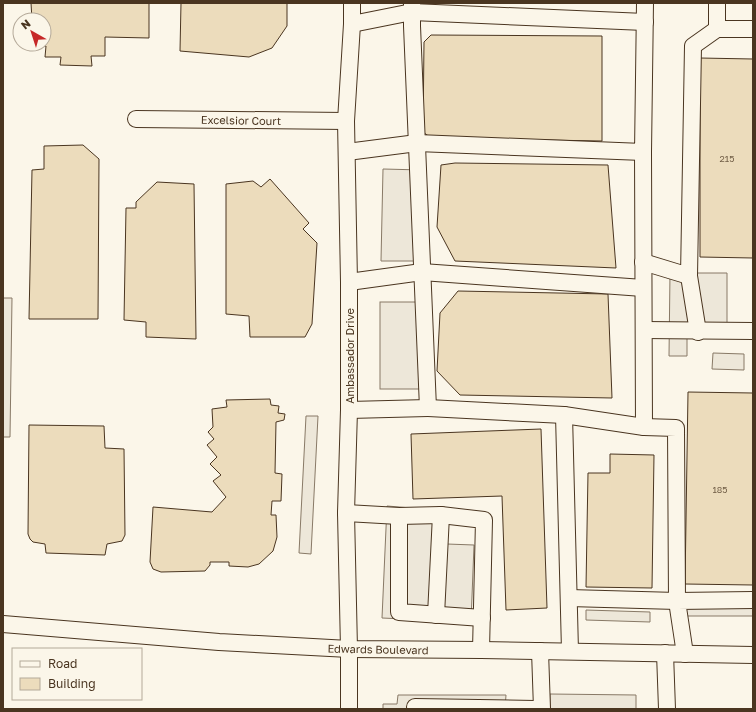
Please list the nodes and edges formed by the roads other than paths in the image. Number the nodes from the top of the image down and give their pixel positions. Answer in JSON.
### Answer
{"nodes":[{"id":1,"x":352,"y":3,"type":"edge"},
{"id":2,"x":645,"y":3,"type":"edge"},
{"id":3,"x":717,"y":3,"type":"edge"},
{"id":4,"x":412,"y":8,"type":"edge"},
{"id":5,"x":645,"y":22,"type":"junction"},
{"id":6,"x":352,"y":24,"type":"junction"},
{"id":7,"x":717,"y":29,"type":"junction"},
{"id":8,"x":753,"y":29,"type":"edge"},
{"id":9,"x":136,"y":119,"type":"dead end"},
{"id":10,"x":346,"y":121,"type":"junction"},
{"id":11,"x":417,"y":143,"type":"junction"},
{"id":12,"x":347,"y":152,"type":"junction"},
{"id":13,"x":643,"y":152,"type":"junction"},
{"id":14,"x":643,"y":262,"type":"junction"},
{"id":15,"x":422,"y":272,"type":"junction"},
{"id":16,"x":689,"y":276,"type":"junction"},
{"id":17,"x":349,"y":282,"type":"junction"},
{"id":18,"x":643,"y":288,"type":"junction"},
{"id":19,"x":644,"y":330,"type":"junction"},
{"id":20,"x":753,"y":331,"type":"edge"},
{"id":21,"x":698,"y":332,"type":"junction"},
{"id":22,"x":428,"y":408,"type":"junction"},
{"id":23,"x":349,"y":410,"type":"junction"},
{"id":24,"x":564,"y":415,"type":"junction"},
{"id":25,"x":644,"y":427,"type":"junction"},
{"id":26,"x":346,"y":513,"type":"junction"},
{"id":27,"x":441,"y":515,"type":"junction"},
{"id":28,"x":399,"y":516,"type":"junction"},
{"id":29,"x":569,"y":598,"type":"junction"},
{"id":30,"x":753,"y":600,"type":"edge"},
{"id":31,"x":677,"y":601,"type":"junction"},
{"id":32,"x":436,"y":615,"type":"junction"},
{"id":33,"x":482,"y":618,"type":"junction"},
{"id":34,"x":3,"y":624,"type":"edge"},
{"id":35,"x":350,"y":649,"type":"junction"},
{"id":36,"x":481,"y":650,"type":"junction"},
{"id":37,"x":540,"y":651,"type":"junction"},
{"id":38,"x":570,"y":652,"type":"junction"},
{"id":39,"x":665,"y":653,"type":"junction"},
{"id":40,"x":685,"y":654,"type":"junction"},
{"id":41,"x":753,"y":655,"type":"edge"},
{"id":42,"x":415,"y":707,"type":"dead end"},
{"id":43,"x":349,"y":709,"type":"edge"},
{"id":44,"x":535,"y":709,"type":"edge"},
{"id":45,"x":542,"y":709,"type":"edge"},
{"id":46,"x":667,"y":709,"type":"edge"}],
"edges":[{"from":1,"to":6,"type":"street","name":"Ambassador Drive"},
{"from":2,"to":5,"type":"street"},
{"from":3,"to":7,"type":"street"},
{"from":4,"to":5,"type":"street"},
{"from":4,"to":6,"type":"street"},
{"from":4,"to":11,"type":"street"},
{"from":5,"to":13,"type":"street"},
{"from":6,"to":10,"type":"street","name":"Ambassador Drive"},
{"from":7,"to":8,"type":"street"},
{"from":7,"to":16,"type":"street"},
{"from":9,"to":10,"type":"street","name":"Excelsior Court"},
{"from":10,"to":12,"type":"street","name":"Ambassador Drive"},
{"from":11,"to":12,"type":"street"},
{"from":11,"to":13,"type":"street"},
{"from":11,"to":15,"type":"street"},
{"from":12,"to":17,"type":"street","name":"Ambassador Drive"},
{"from":13,"to":14,"type":"street"},
{"from":14,"to":16,"type":"street"},
{"from":14,"to":18,"type":"street"},
{"from":15,"to":17,"type":"street"},
{"from":15,"to":18,"type":"street"},
{"from":15,"to":22,"type":"street"},
{"from":16,"to":21,"type":"street"},
{"from":17,"to":23,"type":"street","name":"Ambassador Drive"},
{"from":18,"to":19,"type":"street"},
{"from":19,"to":21,"type":"street"},
{"from":19,"to":25,"type":"street"},
{"from":20,"to":21,"type":"street"},
{"from":22,"to":23,"type":"street"},
{"from":22,"to":24,"type":"street"},
{"from":23,"to":26,"type":"street","name":"Ambassador Drive"},
{"from":24,"to":25,"type":"street"},
{"from":24,"to":29,"type":"street"},
{"from":25,"to":31,"type":"street"},
{"from":26,"to":28,"type":"street"},
{"from":26,"to":35,"type":"street","name":"Ambassador Drive"},
{"from":27,"to":28,"type":"street"},
{"from":27,"to":32,"type":"street"},
{"from":27,"to":33,"type":"street"},
{"from":28,"to":32,"type":"street"},
{"from":29,"to":31,"type":"street"},
{"from":29,"to":38,"type":"street"},
{"from":30,"to":31,"type":"street"},
{"from":31,"to":40,"type":"street"},
{"from":32,"to":33,"type":"street"},
{"from":33,"to":36,"type":"street"},
{"from":34,"to":35,"type":"street","name":"Edwards Boulevard"},
{"from":35,"to":36,"type":"street","name":"Edwards Boulevard"},
{"from":35,"to":43,"type":"street","name":"Ambassador Drive"},
{"from":36,"to":37,"type":"street","name":"Edwards Boulevard"},
{"from":37,"to":38,"type":"street","name":"Edwards Boulevard"},
{"from":37,"to":45,"type":"street"},
{"from":38,"to":39,"type":"street","name":"Edwards Boulevard"},
{"from":39,"to":40,"type":"street","name":"Edwards Boulevard"},
{"from":39,"to":46,"type":"street"},
{"from":40,"to":41,"type":"street","name":"Edwards Boulevard"},
{"from":42,"to":44,"type":"street"}]}
